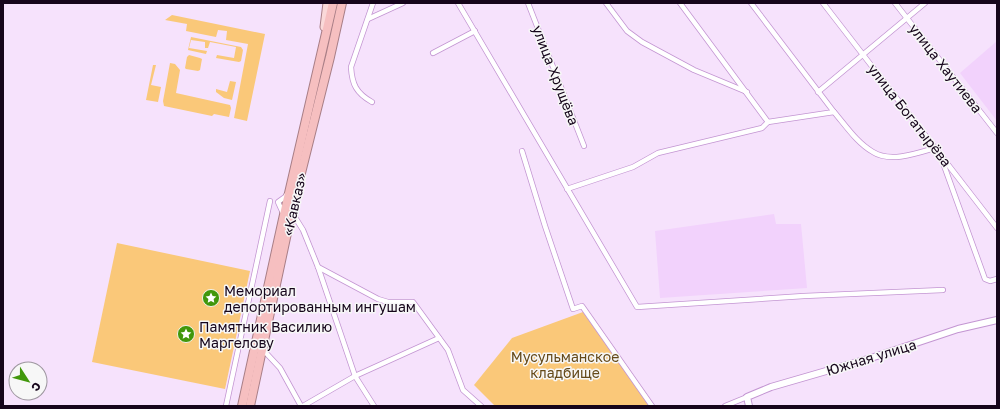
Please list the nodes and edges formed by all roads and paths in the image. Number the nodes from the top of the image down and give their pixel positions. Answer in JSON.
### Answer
{"nodes":[{"id":1,"x":327,"y":3,"type":"edge"},
{"id":2,"x":333,"y":3,"type":"edge"},
{"id":3,"x":343,"y":3,"type":"edge"},
{"id":4,"x":373,"y":3,"type":"edge"},
{"id":5,"x":403,"y":3,"type":"edge"},
{"id":6,"x":458,"y":3,"type":"edge"},
{"id":7,"x":528,"y":3,"type":"edge"},
{"id":8,"x":606,"y":3,"type":"edge"},
{"id":9,"x":680,"y":3,"type":"edge"},
{"id":10,"x":751,"y":3,"type":"edge"},
{"id":11,"x":823,"y":3,"type":"edge"},
{"id":12,"x":895,"y":3,"type":"edge"},
{"id":13,"x":925,"y":3,"type":"edge"},
{"id":14,"x":907,"y":18,"type":"junction"},
{"id":15,"x":368,"y":19,"type":"junction"},
{"id":16,"x":475,"y":31,"type":"junction"},
{"id":17,"x":434,"y":53,"type":"dead end"},
{"id":18,"x":863,"y":54,"type":"junction"},
{"id":19,"x":321,"y":60,"type":"junction"},
{"id":20,"x":747,"y":92,"type":"junction"},
{"id":21,"x":818,"y":92,"type":"junction"},
{"id":22,"x":372,"y":102,"type":"dead end"},
{"id":23,"x":834,"y":112,"type":"junction"},
{"id":24,"x":768,"y":122,"type":"junction"},
{"id":25,"x":997,"y":133,"type":"edge"},
{"id":26,"x":584,"y":146,"type":"dead end"},
{"id":27,"x":935,"y":148,"type":"junction"},
{"id":28,"x":522,"y":151,"type":"dead end"},
{"id":29,"x":940,"y":154,"type":"junction"},
{"id":30,"x":567,"y":189,"type":"junction"},
{"id":31,"x":270,"y":201,"type":"dead end"},
{"id":32,"x":292,"y":212,"type":"junction"},
{"id":33,"x":299,"y":224,"type":"junction"},
{"id":34,"x":289,"y":226,"type":"junction"},
{"id":35,"x":997,"y":228,"type":"edge"},
{"id":36,"x":318,"y":267,"type":"junction"},
{"id":37,"x":997,"y":279,"type":"edge"},
{"id":38,"x":943,"y":290,"type":"dead end"},
{"id":39,"x":997,"y":320,"type":"edge"},
{"id":40,"x":439,"y":338,"type":"junction"},
{"id":41,"x":263,"y":344,"type":"junction"},
{"id":42,"x":273,"y":360,"type":"junction"},
{"id":43,"x":259,"y":366,"type":"junction"},
{"id":44,"x":355,"y":376,"type":"junction"},
{"id":45,"x":747,"y":398,"type":"junction"},
{"id":46,"x":226,"y":406,"type":"edge"},
{"id":47,"x":242,"y":406,"type":"edge"},
{"id":48,"x":250,"y":406,"type":"edge"},
{"id":49,"x":302,"y":406,"type":"edge"},
{"id":50,"x":374,"y":406,"type":"edge"},
{"id":51,"x":480,"y":406,"type":"edge"},
{"id":52,"x":652,"y":406,"type":"edge"},
{"id":53,"x":726,"y":406,"type":"edge"},
{"id":54,"x":750,"y":406,"type":"edge"}],
"edges":[{"from":1,"to":19,"type":"main road"},
{"from":2,"to":19,"type":"highway","name":"«Кавказ»"},
{"from":3,"to":32,"type":"highway","name":"«Кавказ»"},
{"from":4,"to":15,"type":"street"},
{"from":5,"to":15,"type":"street"},
{"from":6,"to":16,"type":"street"},
{"from":7,"to":26,"type":"street","name":"улица Хрущёва"},
{"from":8,"to":20,"type":"street"},
{"from":9,"to":20,"type":"street"},
{"from":10,"to":21,"type":"street"},
{"from":11,"to":18,"type":"street","name":"улица Богатырёва"},
{"from":12,"to":14,"type":"street","name":"улица Хаутиева"},
{"from":13,"to":14,"type":"street"},
{"from":14,"to":18,"type":"street"},
{"from":14,"to":25,"type":"street","name":"улица Хаутиева"},
{"from":15,"to":22,"type":"street"},
{"from":16,"to":17,"type":"street"},
{"from":16,"to":30,"type":"street"},
{"from":18,"to":21,"type":"street"},
{"from":18,"to":27,"type":"street","name":"улица Богатырёва"},
{"from":19,"to":47,"type":"highway","name":"«Кавказ»"},
{"from":20,"to":24,"type":"street"},
{"from":21,"to":23,"type":"street"},
{"from":23,"to":24,"type":"street"},
{"from":23,"to":27,"type":"street"},
{"from":24,"to":30,"type":"street"},
{"from":27,"to":29,"type":"street","name":"улица Богатырёва"},
{"from":28,"to":52,"type":"street"},
{"from":29,"to":35,"type":"street","name":"улица Богатырёва"},
{"from":29,"to":37,"type":"street"},
{"from":30,"to":38,"type":"street"},
{"from":31,"to":46,"type":"street"},
{"from":32,"to":33,"type":"street"},
{"from":32,"to":34,"type":"highway","name":"«Кавказ»"},
{"from":33,"to":34,"type":"street"},
{"from":33,"to":36,"type":"street"},
{"from":34,"to":41,"type":"highway","name":"«Кавказ»"},
{"from":36,"to":40,"type":"street"},
{"from":36,"to":44,"type":"street"},
{"from":39,"to":45,"type":"street","name":"Южная улица"},
{"from":40,"to":44,"type":"street"},
{"from":40,"to":51,"type":"street"},
{"from":41,"to":42,"type":"street"},
{"from":41,"to":43,"type":"highway","name":"«Кавказ»"},
{"from":42,"to":43,"type":"street"},
{"from":42,"to":49,"type":"street"},
{"from":43,"to":48,"type":"highway","name":"«Кавказ»"},
{"from":44,"to":49,"type":"street"},
{"from":44,"to":50,"type":"street"},
{"from":45,"to":53,"type":"street"},
{"from":45,"to":54,"type":"street"}]}
